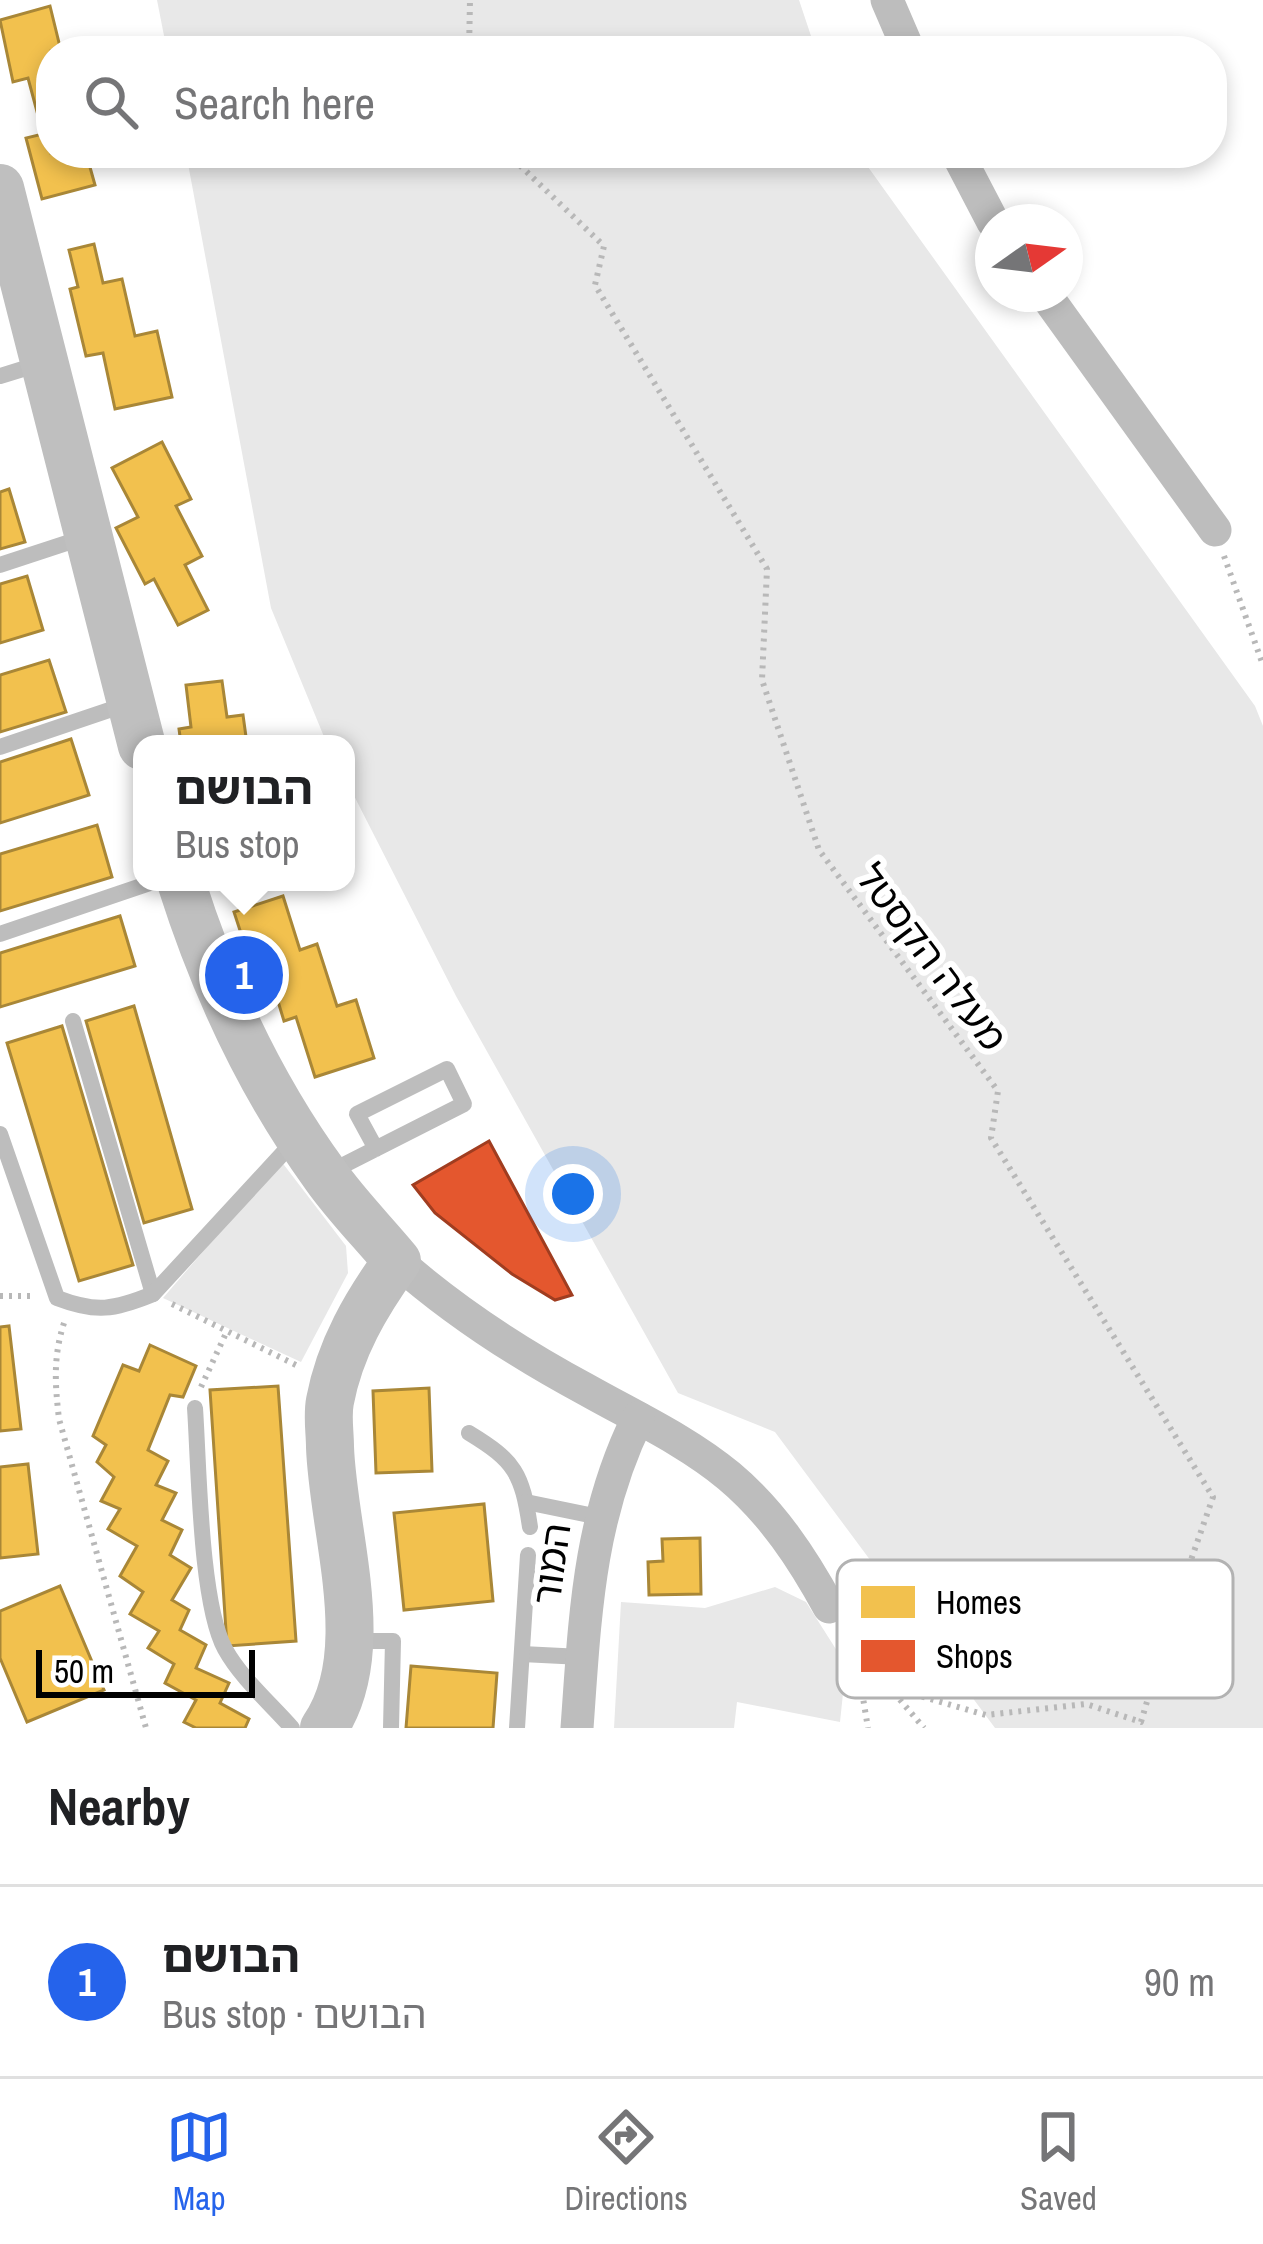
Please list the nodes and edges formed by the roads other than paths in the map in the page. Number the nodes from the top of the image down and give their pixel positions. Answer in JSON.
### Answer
{"nodes":[{"id":1,"x":887,"y":0,"type":"edge"},
{"id":2,"x":902,"y":36,"type":"edge"},
{"id":3,"x":965,"y":168,"type":"edge"},
{"id":4,"x":0,"y":188,"type":"edge"},
{"id":5,"x":984,"y":204,"type":"edge"},
{"id":6,"x":1058,"y":312,"type":"edge"},
{"id":7,"x":22,"y":369,"type":"edge"},
{"id":8,"x":1215,"y":530,"type":"road end"},
{"id":9,"x":88,"y":535,"type":"junction"},
{"id":10,"x":0,"y":565,"type":"edge"},
{"id":11,"x":136,"y":725,"type":"edge"},
{"id":12,"x":0,"y":747,"type":"edge"},
{"id":13,"x":133,"y":889,"type":"edge"},
{"id":14,"x":184,"y":891,"type":"edge"},
{"id":15,"x":0,"y":934,"type":"edge"},
{"id":16,"x":73,"y":1021,"type":"dead end"},
{"id":17,"x":0,"y":1134,"type":"edge"},
{"id":18,"x":376,"y":1149,"type":"junction"},
{"id":19,"x":312,"y":1155,"type":"junction"},
{"id":20,"x":398,"y":1261,"type":"junction"},
{"id":21,"x":153,"y":1294,"type":"junction"},
{"id":22,"x":195,"y":1408,"type":"road end"},
{"id":23,"x":638,"y":1418,"type":"junction"},
{"id":24,"x":469,"y":1432,"type":"dead end"},
{"id":25,"x":526,"y":1502,"type":"junction"},
{"id":26,"x":599,"y":1517,"type":"junction"},
{"id":27,"x":530,"y":1527,"type":"dead end"},
{"id":28,"x":528,"y":1555,"type":"dead end"},
{"id":29,"x":829,"y":1607,"type":"road end"},
{"id":30,"x":349,"y":1641,"type":"junction"},
{"id":31,"x":521,"y":1654,"type":"junction"},
{"id":32,"x":582,"y":1657,"type":"junction"},
{"id":33,"x":292,"y":1728,"type":"edge"},
{"id":34,"x":324,"y":1728,"type":"edge"},
{"id":35,"x":391,"y":1728,"type":"edge"},
{"id":36,"x":517,"y":1728,"type":"edge"},
{"id":37,"x":577,"y":1728,"type":"edge"}],
"edges":[{"from":1,"to":2,"type":"street"},
{"from":3,"to":5,"type":"street"},
{"from":4,"to":7,"type":"street"},
{"from":6,"to":8,"type":"street"},
{"from":7,"to":9,"type":"street"},
{"from":9,"to":10,"type":"lane"},
{"from":9,"to":11,"type":"street"},
{"from":11,"to":12,"type":"lane"},
{"from":13,"to":15,"type":"lane"},
{"from":14,"to":19,"type":"street"},
{"from":16,"to":21,"type":"lane"},
{"from":17,"to":21,"type":"lane"},
{"from":18,"to":18,"type":"lane"},
{"from":18,"to":19,"type":"lane"},
{"from":19,"to":20,"type":"street"},
{"from":19,"to":21,"type":"lane"},
{"from":20,"to":23,"type":"street"},
{"from":20,"to":30,"type":"street"},
{"from":22,"to":33,"type":"lane"},
{"from":23,"to":26,"type":"street","name":"המור"},
{"from":23,"to":29,"type":"street"},
{"from":24,"to":25,"type":"lane"},
{"from":25,"to":26,"type":"lane"},
{"from":25,"to":27,"type":"lane"},
{"from":26,"to":32,"type":"street","name":"המור"},
{"from":28,"to":31,"type":"lane"},
{"from":30,"to":34,"type":"street"},
{"from":30,"to":35,"type":"lane"},
{"from":31,"to":32,"type":"lane"},
{"from":31,"to":36,"type":"lane"},
{"from":32,"to":37,"type":"street","name":"המור"}]}
